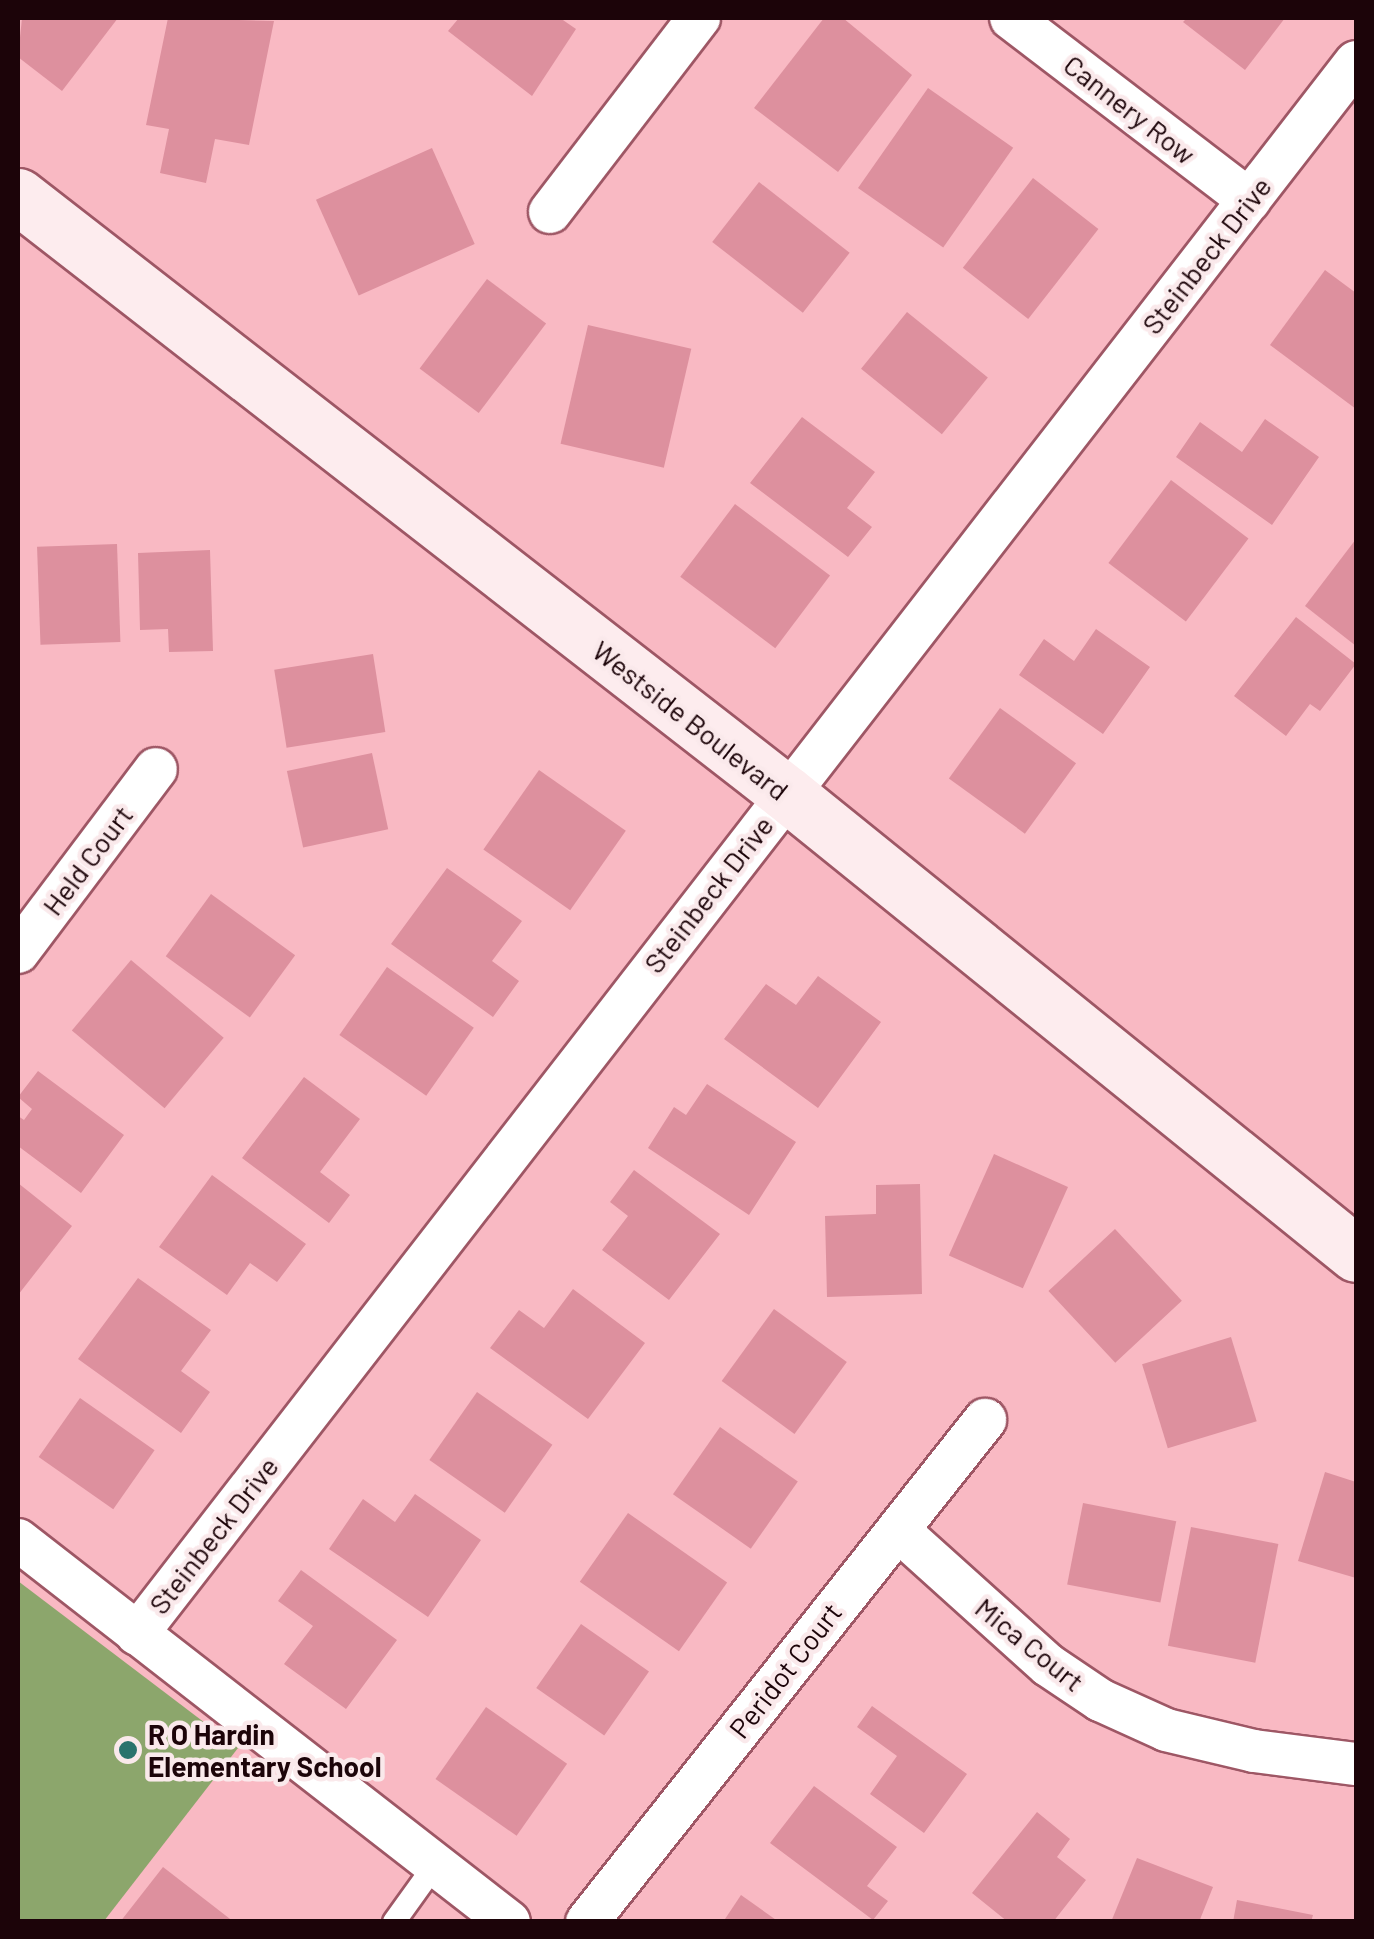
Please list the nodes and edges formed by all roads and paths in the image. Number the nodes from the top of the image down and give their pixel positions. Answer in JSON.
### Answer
{"nodes":[{"id":1,"x":698,"y":18,"type":"edge"},
{"id":2,"x":1011,"y":18,"type":"edge"},
{"id":3,"x":1356,"y":62,"type":"edge"},
{"id":4,"x":18,"y":196,"type":"edge"},
{"id":5,"x":1248,"y":200,"type":"junction"},
{"id":6,"x":550,"y":212,"type":"dead end"},
{"id":7,"x":156,"y":769,"type":"dead end"},
{"id":8,"x":786,"y":794,"type":"junction"},
{"id":9,"x":18,"y":952,"type":"edge"},
{"id":10,"x":1356,"y":1254,"type":"edge"},
{"id":11,"x":985,"y":1420,"type":"dead end"},
{"id":12,"x":898,"y":1530,"type":"junction"},
{"id":13,"x":18,"y":1540,"type":"edge"},
{"id":14,"x":137,"y":1634,"type":"junction"},
{"id":15,"x":1356,"y":1764,"type":"edge"},
{"id":16,"x":435,"y":1866,"type":"junction"},
{"id":17,"x":394,"y":1922,"type":"edge"},
{"id":18,"x":509,"y":1922,"type":"edge"},
{"id":19,"x":587,"y":1922,"type":"edge"}],
"edges":[{"from":1,"to":6,"type":"street"},
{"from":2,"to":5,"type":"street","name":"Cannery Row"},
{"from":3,"to":5,"type":"street","name":"Steinbeck Drive"},
{"from":4,"to":8,"type":"street","name":"Westside Boulevard"},
{"from":5,"to":8,"type":"street","name":"Steinbeck Drive"},
{"from":7,"to":9,"type":"street","name":"Held Court"},
{"from":8,"to":10,"type":"street","name":"Westside Boulevard"},
{"from":8,"to":14,"type":"street","name":"Steinbeck Drive"},
{"from":11,"to":12,"type":"street","name":"Peridot Court"},
{"from":12,"to":15,"type":"street","name":"Mica Court"},
{"from":12,"to":19,"type":"street","name":"Peridot Court"},
{"from":13,"to":14,"type":"street"},
{"from":14,"to":16,"type":"street"},
{"from":16,"to":17,"type":"lane"},
{"from":16,"to":18,"type":"street"}]}
